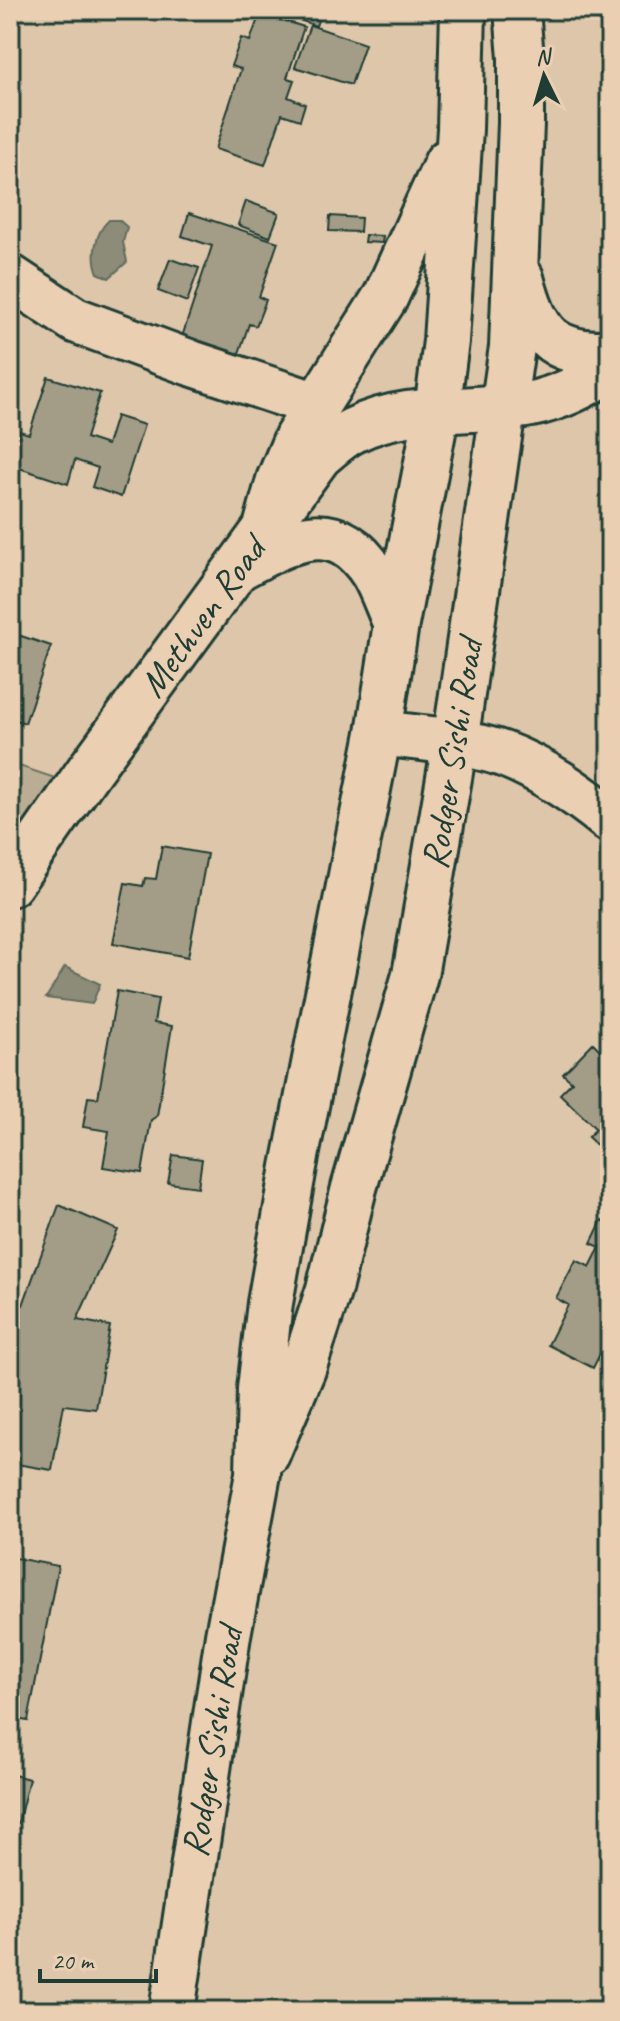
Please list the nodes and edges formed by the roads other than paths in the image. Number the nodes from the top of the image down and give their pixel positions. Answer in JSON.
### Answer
{"nodes":[{"id":1,"x":463,"y":10,"type":"edge"},
{"id":2,"x":517,"y":10,"type":"edge"},
{"id":3,"x":460,"y":129,"type":"junction"},
{"id":4,"x":517,"y":261,"type":"junction"},
{"id":5,"x":10,"y":277,"type":"edge"},
{"id":6,"x":610,"y":353,"type":"edge"},
{"id":7,"x":610,"y":370,"type":"edge"},
{"id":8,"x":317,"y":405,"type":"junction"},
{"id":9,"x":504,"y":407,"type":"junction"},
{"id":10,"x":437,"y":411,"type":"junction"},
{"id":11,"x":265,"y":531,"type":"junction"},
{"id":12,"x":238,"y":568,"type":"junction"},
{"id":13,"x":396,"y":624,"type":"junction"},
{"id":14,"x":379,"y":733,"type":"junction"},
{"id":15,"x":455,"y":743,"type":"junction"},
{"id":16,"x":610,"y":820,"type":"edge"},
{"id":17,"x":10,"y":884,"type":"edge"},
{"id":18,"x":258,"y":1474,"type":"junction"},
{"id":19,"x":172,"y":2011,"type":"edge"}],
"edges":[{"from":1,"to":3,"type":"main road","name":"Rodger Sishi Road"},
{"from":2,"to":4,"type":"main road","name":"Rodger Sishi Road"},
{"from":3,"to":8,"type":"main road"},
{"from":3,"to":10,"type":"main road","name":"Rodger Sishi Road"},
{"from":4,"to":6,"type":"main road"},
{"from":4,"to":9,"type":"main road","name":"Rodger Sishi Road"},
{"from":5,"to":8,"type":"main road"},
{"from":7,"to":9,"type":"main road","name":"Methven Road"},
{"from":8,"to":11,"type":"main road"},
{"from":9,"to":10,"type":"main road","name":"Methven Road"},
{"from":9,"to":15,"type":"main road","name":"Rodger Sishi Road"},
{"from":10,"to":11,"type":"main road","name":"Methven Road"},
{"from":10,"to":13,"type":"main road","name":"Rodger Sishi Road"},
{"from":11,"to":12,"type":"main road","name":"Methven Road"},
{"from":12,"to":13,"type":"main road"},
{"from":12,"to":17,"type":"main road","name":"Methven Road"},
{"from":13,"to":14,"type":"main road","name":"Rodger Sishi Road"},
{"from":14,"to":15,"type":"main road"},
{"from":14,"to":18,"type":"main road","name":"Rodger Sishi Road"},
{"from":15,"to":16,"type":"main road"},
{"from":15,"to":18,"type":"main road","name":"Rodger Sishi Road"},
{"from":18,"to":19,"type":"main road","name":"Rodger Sishi Road"}]}
